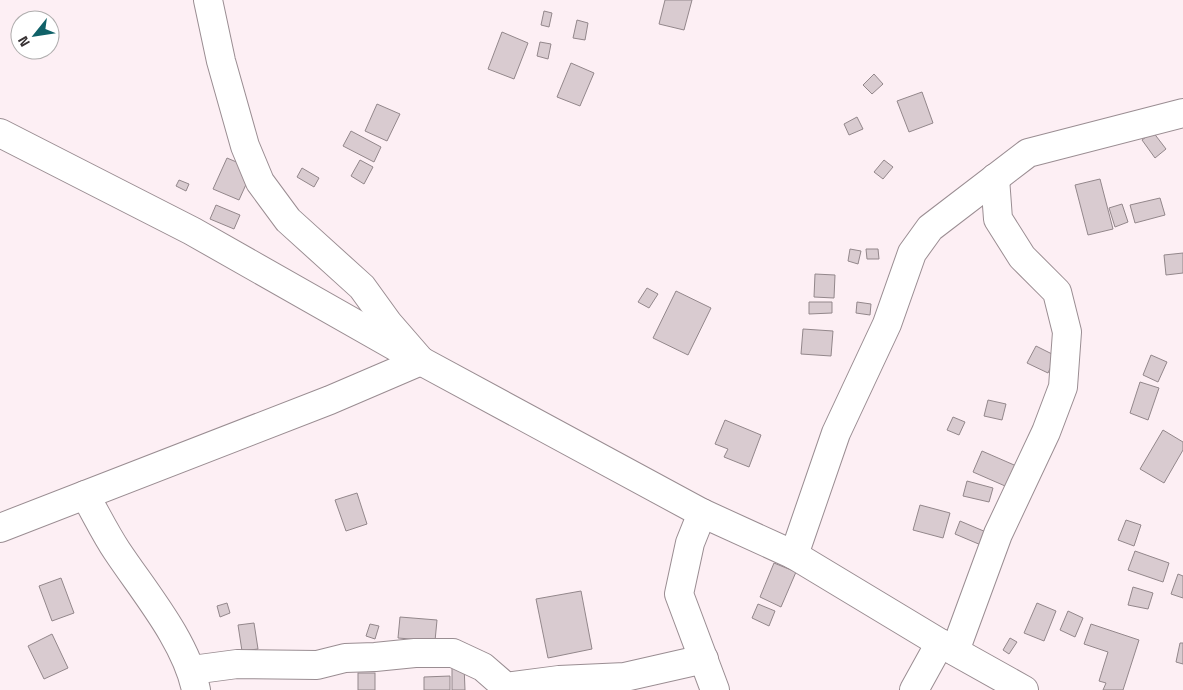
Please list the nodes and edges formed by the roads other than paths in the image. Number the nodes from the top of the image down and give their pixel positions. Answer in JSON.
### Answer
{"nodes":[{"id":1,"x":208,"y":0,"type":"edge"},
{"id":2,"x":1183,"y":113,"type":"edge"},
{"id":3,"x":0,"y":133,"type":"edge"},
{"id":4,"x":995,"y":178,"type":"junction"},
{"id":5,"x":420,"y":361,"type":"junction"},
{"id":6,"x":85,"y":495,"type":"junction"},
{"id":7,"x":702,"y":513,"type":"junction"},
{"id":8,"x":0,"y":528,"type":"edge"},
{"id":9,"x":794,"y":555,"type":"junction"},
{"id":10,"x":948,"y":647,"type":"junction"},
{"id":11,"x":704,"y":659,"type":"junction"},
{"id":12,"x":194,"y":680,"type":"edge"},
{"id":13,"x":715,"y":690,"type":"edge"},
{"id":14,"x":914,"y":690,"type":"edge"},
{"id":15,"x":1024,"y":690,"type":"edge"}],
"edges":[{"from":1,"to":5,"type":"street"},
{"from":2,"to":4,"type":"street"},
{"from":3,"to":5,"type":"street"},
{"from":4,"to":9,"type":"street"},
{"from":4,"to":10,"type":"street"},
{"from":5,"to":6,"type":"street"},
{"from":5,"to":7,"type":"street"},
{"from":6,"to":8,"type":"street"},
{"from":6,"to":12,"type":"street"},
{"from":7,"to":9,"type":"street"},
{"from":7,"to":11,"type":"street"},
{"from":9,"to":10,"type":"street"},
{"from":10,"to":14,"type":"street"},
{"from":10,"to":15,"type":"street"},
{"from":11,"to":12,"type":"street"},
{"from":11,"to":13,"type":"street"}]}
